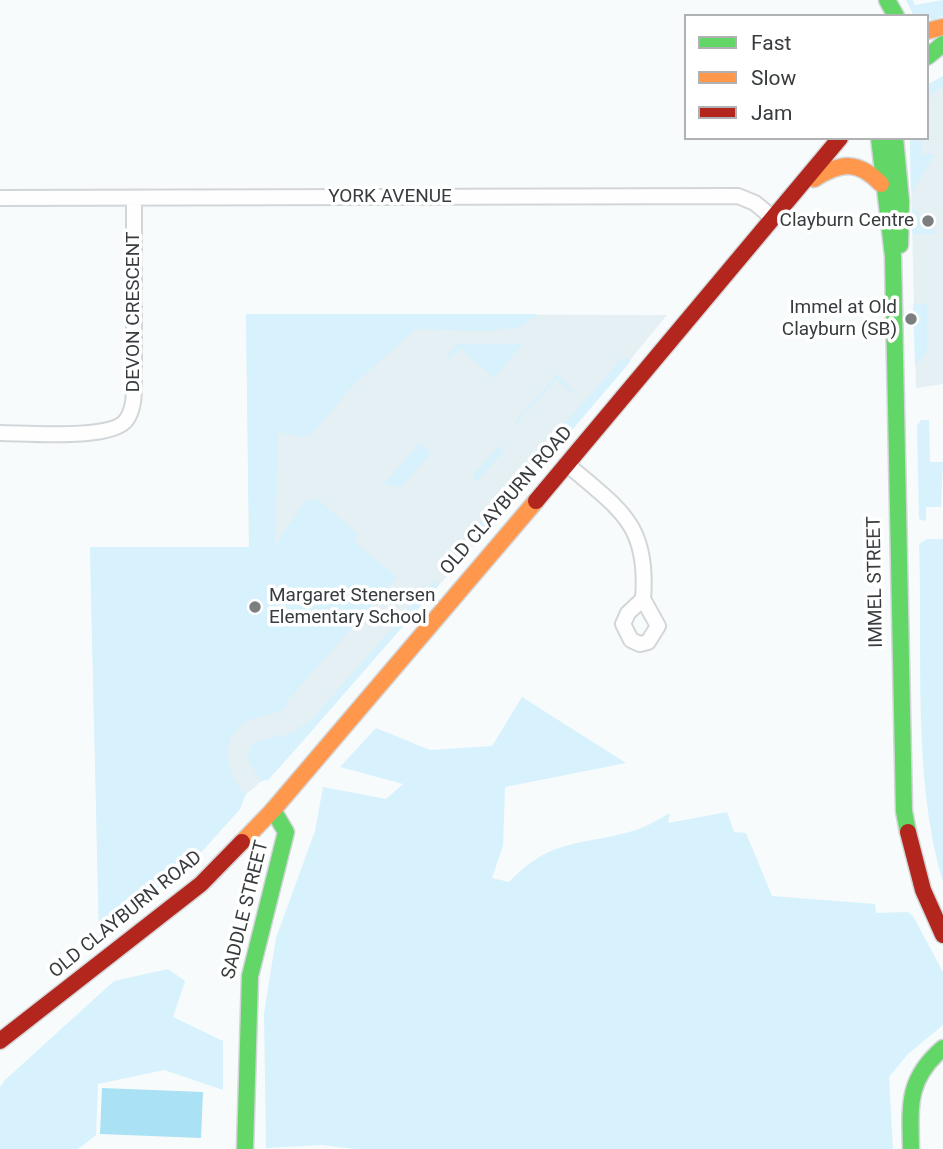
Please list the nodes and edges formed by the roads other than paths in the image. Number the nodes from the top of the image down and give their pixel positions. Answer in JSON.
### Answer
{"nodes":[{"id":1,"x":943,"y":44,"type":"edge"},
{"id":2,"x":929,"y":55,"type":"edge"},
{"id":3,"x":838,"y":140,"type":"edge"},
{"id":4,"x":879,"y":140,"type":"edge"},
{"id":5,"x":895,"y":140,"type":"edge"},
{"id":6,"x":881,"y":184,"type":"junction"},
{"id":7,"x":795,"y":192,"type":"junction"},
{"id":8,"x":0,"y":198,"type":"edge"},
{"id":9,"x":134,"y":198,"type":"junction"},
{"id":10,"x":773,"y":218,"type":"junction"},
{"id":11,"x":893,"y":256,"type":"junction"},
{"id":12,"x":0,"y":433,"type":"edge"},
{"id":13,"x":568,"y":465,"type":"junction"},
{"id":14,"x":643,"y":599,"type":"dead end"},
{"id":15,"x":273,"y":810,"type":"junction"},
{"id":16,"x":943,"y":935,"type":"edge"},
{"id":17,"x":0,"y":1041,"type":"edge"},
{"id":18,"x":943,"y":1048,"type":"edge"},
{"id":19,"x":245,"y":1149,"type":"edge"},
{"id":20,"x":911,"y":1149,"type":"edge"}],
"edges":[{"from":1,"to":2,"type":"main road"},
{"from":3,"to":7,"type":"main road","name":"OLD CLAYBURN ROAD"},
{"from":4,"to":6,"type":"main road","name":"IMMEL STREET"},
{"from":5,"to":11,"type":"main road","name":"IMMEL STREET"},
{"from":6,"to":7,"type":"main road"},
{"from":6,"to":11,"type":"main road","name":"IMMEL STREET"},
{"from":7,"to":10,"type":"main road","name":"OLD CLAYBURN ROAD"},
{"from":8,"to":9,"type":"street","name":"YORK AVENUE"},
{"from":9,"to":10,"type":"street","name":"YORK AVENUE"},
{"from":9,"to":12,"type":"street","name":"DEVON CRESCENT"},
{"from":10,"to":13,"type":"main road","name":"OLD CLAYBURN ROAD"},
{"from":11,"to":16,"type":"main road","name":"IMMEL STREET"},
{"from":13,"to":14,"type":"street"},
{"from":13,"to":15,"type":"main road","name":"OLD CLAYBURN ROAD"},
{"from":15,"to":17,"type":"main road","name":"OLD CLAYBURN ROAD"},
{"from":15,"to":19,"type":"main road","name":"SADDLE STREET"},
{"from":18,"to":20,"type":"main road"}]}
